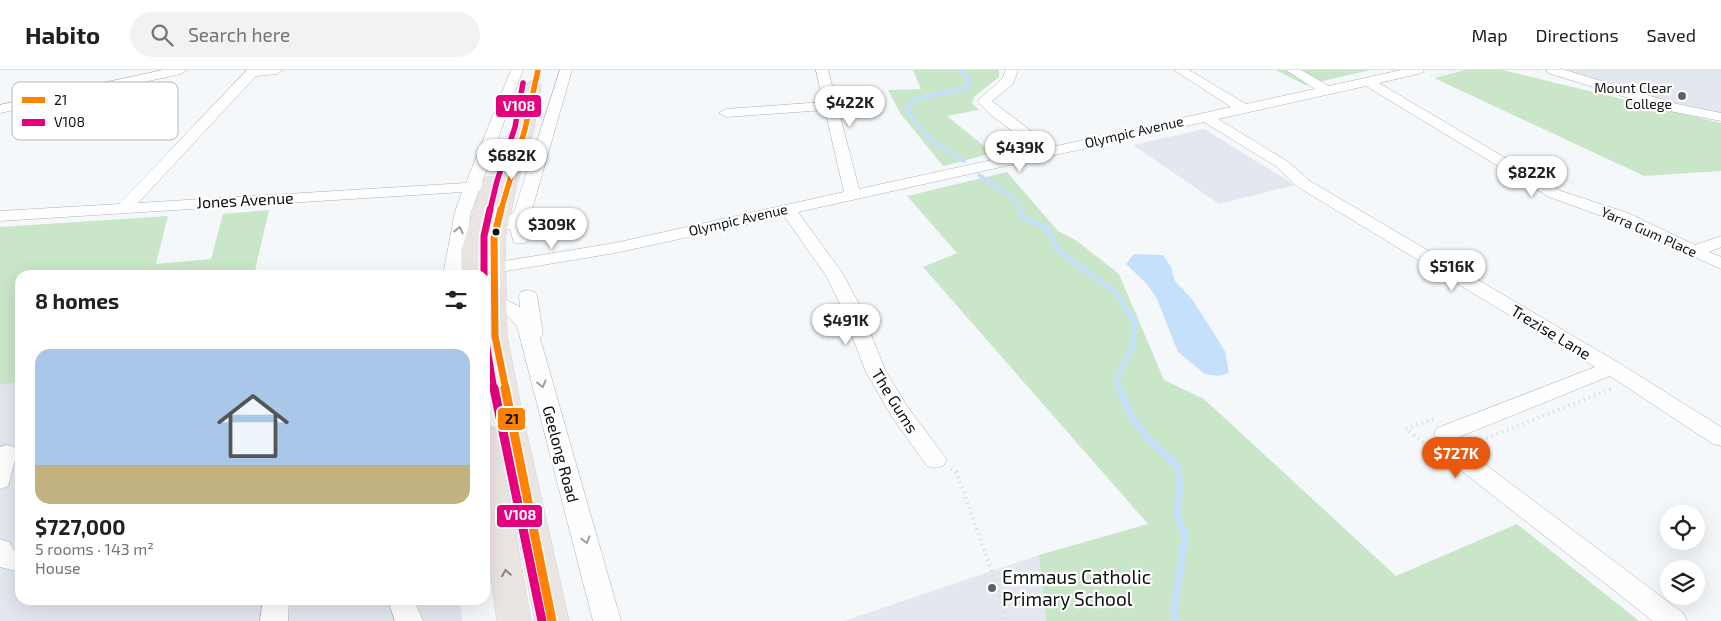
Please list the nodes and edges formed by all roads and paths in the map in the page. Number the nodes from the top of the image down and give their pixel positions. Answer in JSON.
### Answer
{"nodes":[{"id":1,"x":182,"y":70,"type":"edge"},
{"id":2,"x":276,"y":70,"type":"edge"},
{"id":3,"x":566,"y":70,"type":"edge"},
{"id":4,"x":822,"y":70,"type":"edge"},
{"id":5,"x":934,"y":70,"type":"edge"},
{"id":6,"x":1012,"y":70,"type":"edge"},
{"id":7,"x":1180,"y":70,"type":"edge"},
{"id":8,"x":1292,"y":70,"type":"edge"},
{"id":9,"x":1418,"y":70,"type":"edge"},
{"id":10,"x":1552,"y":70,"type":"edge"},
{"id":11,"x":254,"y":71,"type":"edge"},
{"id":12,"x":529,"y":75,"type":"edge"},
{"id":13,"x":126,"y":82,"type":"edge"},
{"id":14,"x":1369,"y":82,"type":"junction"},
{"id":15,"x":1329,"y":91,"type":"junction"},
{"id":16,"x":830,"y":106,"type":"junction"},
{"id":17,"x":1244,"y":109,"type":"junction"},
{"id":18,"x":726,"y":113,"type":"dead end"},
{"id":19,"x":1204,"y":116,"type":"junction"},
{"id":20,"x":1721,"y":117,"type":"edge"},
{"id":21,"x":1049,"y":151,"type":"junction"},
{"id":22,"x":985,"y":153,"type":"dead end"},
{"id":23,"x":1540,"y":167,"type":"dead end"},
{"id":24,"x":499,"y":188,"type":"junction"},
{"id":25,"x":1581,"y":188,"type":"dead end"},
{"id":26,"x":853,"y":194,"type":"junction"},
{"id":27,"x":124,"y":208,"type":"junction"},
{"id":28,"x":787,"y":210,"type":"junction"},
{"id":29,"x":0,"y":216,"type":"edge"},
{"id":30,"x":494,"y":223,"type":"junction"},
{"id":31,"x":520,"y":239,"type":"dead end"},
{"id":32,"x":1721,"y":241,"type":"edge"},
{"id":33,"x":1694,"y":251,"type":"junction"},
{"id":34,"x":1721,"y":264,"type":"edge"},
{"id":35,"x":453,"y":270,"type":"edge"},
{"id":36,"x":488,"y":270,"type":"edge"},
{"id":37,"x":490,"y":278,"type":"edge"},
{"id":38,"x":490,"y":283,"type":"edge"},
{"id":39,"x":528,"y":296,"type":"dead end"},
{"id":40,"x":490,"y":304,"type":"edge"},
{"id":41,"x":533,"y":348,"type":"junction"},
{"id":42,"x":1613,"y":378,"type":"junction"},
{"id":43,"x":1585,"y":379,"type":"junction"},
{"id":44,"x":1606,"y":391,"type":"junction"},
{"id":45,"x":1435,"y":418,"type":"dead end"},
{"id":46,"x":1721,"y":438,"type":"edge"},
{"id":47,"x":9,"y":453,"type":"edge"},
{"id":48,"x":1437,"y":453,"type":"dead end"},
{"id":49,"x":1480,"y":457,"type":"dead end"},
{"id":50,"x":935,"y":460,"type":"joint"},
{"id":51,"x":490,"y":467,"type":"edge"},
{"id":52,"x":0,"y":480,"type":"edge"},
{"id":53,"x":0,"y":549,"type":"edge"},
{"id":54,"x":15,"y":561,"type":"edge"},
{"id":55,"x":1578,"y":572,"type":"dead end"},
{"id":56,"x":276,"y":605,"type":"edge"},
{"id":57,"x":403,"y":605,"type":"edge"},
{"id":58,"x":274,"y":621,"type":"edge"},
{"id":59,"x":409,"y":621,"type":"edge"},
{"id":60,"x":514,"y":621,"type":"edge"},
{"id":61,"x":552,"y":621,"type":"edge"},
{"id":62,"x":607,"y":621,"type":"edge"},
{"id":63,"x":1006,"y":621,"type":"edge"},
{"id":64,"x":1565,"y":621,"type":"edge"},
{"id":65,"x":1673,"y":621,"type":"edge"}],
"edges":[{"from":1,"to":13,"type":"street"},
{"from":2,"to":11,"type":"street"},
{"from":3,"to":24,"type":"street"},
{"from":4,"to":16,"type":"street"},
{"from":5,"to":22,"type":"path"},
{"from":6,"to":21,"type":"street"},
{"from":7,"to":17,"type":"street"},
{"from":8,"to":15,"type":"street"},
{"from":9,"to":14,"type":"street","name":"Olympic Avenue"},
{"from":10,"to":20,"type":"street"},
{"from":11,"to":27,"type":"street"},
{"from":12,"to":24,"type":"street"},
{"from":12,"to":24,"type":"main road"},
{"from":14,"to":15,"type":"street","name":"Olympic Avenue"},
{"from":14,"to":33,"type":"street","name":"Yarra Gum Place"},
{"from":15,"to":17,"type":"street","name":"Olympic Avenue"},
{"from":16,"to":18,"type":"street"},
{"from":16,"to":26,"type":"street"},
{"from":17,"to":19,"type":"street","name":"Olympic Avenue"},
{"from":19,"to":21,"type":"street","name":"Olympic Avenue"},
{"from":19,"to":42,"type":"street","name":"Trezise Lane"},
{"from":21,"to":26,"type":"street","name":"Olympic Avenue"},
{"from":23,"to":25,"type":"path"},
{"from":24,"to":27,"type":"street","name":"Jones Avenue"},
{"from":24,"to":30,"type":"main road"},
{"from":35,"to":24,"type":"street","one_way":true},
{"from":26,"to":28,"type":"street","name":"Olympic Avenue"},
{"from":27,"to":29,"type":"street","name":"Jones Avenue"},
{"from":28,"to":37,"type":"street","name":"Olympic Avenue"},
{"from":28,"to":50,"type":"street","name":"The Gums"},
{"from":30,"to":31,"type":"street"},
{"from":30,"to":36,"type":"main road"},
{"from":32,"to":33,"type":"street"},
{"from":33,"to":34,"type":"street","name":"Yarra Gum Place"},
{"from":38,"to":41,"type":"street","name":"Geelong Road"},
{"from":39,"to":41,"type":"street"},
{"from":40,"to":61,"type":"main road"},
{"from":41,"to":62,"type":"street","name":"Geelong Road","one_way":true},
{"from":42,"to":43,"type":"street"},
{"from":42,"to":44,"type":"path"},
{"from":42,"to":46,"type":"street","name":"Trezise Lane"},
{"from":43,"to":44,"type":"path"},
{"from":43,"to":65,"type":"street"},
{"from":44,"to":49,"type":"path"},
{"from":45,"to":48,"type":"path"},
{"from":47,"to":52,"type":"street"},
{"from":50,"to":63,"type":"path"},
{"from":60,"to":51,"type":"main road","one_way":true},
{"from":53,"to":54,"type":"street"},
{"from":55,"to":64,"type":"path"},
{"from":56,"to":58,"type":"street"},
{"from":57,"to":59,"type":"street"}]}
